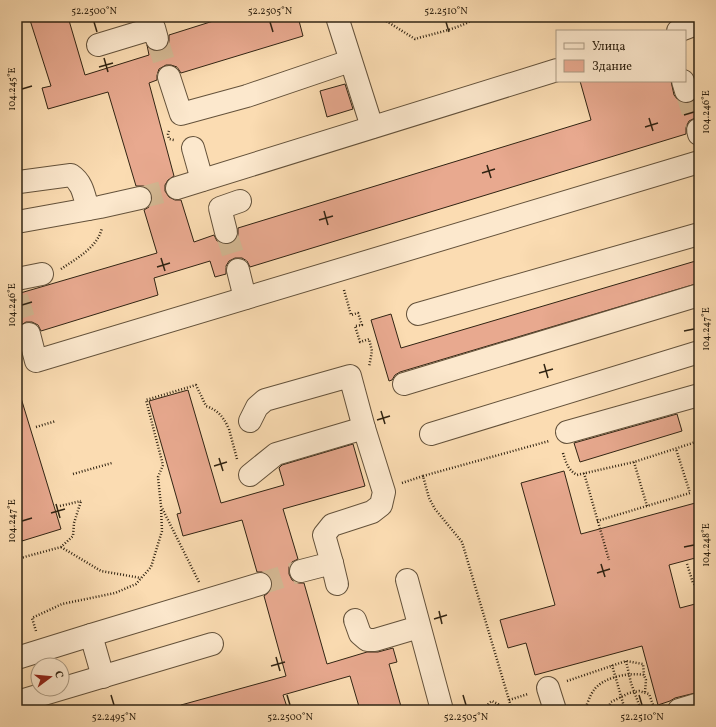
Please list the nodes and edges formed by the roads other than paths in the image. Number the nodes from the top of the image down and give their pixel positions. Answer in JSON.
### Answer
{"nodes":[{"id":1,"x":337,"y":17,"type":"edge"},
{"id":2,"x":699,"y":23,"type":"edge"},
{"id":3,"x":681,"y":30,"type":"edge"},
{"id":4,"x":157,"y":39,"type":"tunnel mouth"},
{"id":5,"x":98,"y":45,"type":"dead end"},
{"id":6,"x":350,"y":61,"type":"junction"},
{"id":7,"x":556,"y":70,"type":"edge"},
{"id":8,"x":169,"y":77,"type":"tunnel mouth"},
{"id":9,"x":372,"y":127,"type":"junction"},
{"id":10,"x":193,"y":148,"type":"dead end"},
{"id":11,"x":699,"y":162,"type":"edge"},
{"id":12,"x":202,"y":180,"type":"junction"},
{"id":13,"x":20,"y":182,"type":"dead end"},
{"id":14,"x":177,"y":188,"type":"tunnel mouth"},
{"id":15,"x":140,"y":198,"type":"tunnel mouth"},
{"id":16,"x":240,"y":201,"type":"dead end"},
{"id":17,"x":96,"y":208,"type":"junction"},
{"id":18,"x":17,"y":222,"type":"edge"},
{"id":19,"x":226,"y":232,"type":"tunnel mouth"},
{"id":20,"x":699,"y":234,"type":"edge"},
{"id":21,"x":238,"y":270,"type":"tunnel mouth"},
{"id":22,"x":50,"y":272,"type":"road end"},
{"id":23,"x":17,"y":279,"type":"edge"},
{"id":24,"x":699,"y":295,"type":"edge"},
{"id":25,"x":245,"y":298,"type":"junction"},
{"id":26,"x":418,"y":314,"type":"dead end"},
{"id":27,"x":29,"y":334,"type":"tunnel mouth"},
{"id":28,"x":699,"y":352,"type":"edge"},
{"id":29,"x":404,"y":384,"type":"dead end"},
{"id":30,"x":699,"y":395,"type":"edge"},
{"id":31,"x":250,"y":420,"type":"dead end"},
{"id":32,"x":364,"y":428,"type":"junction"},
{"id":33,"x":431,"y":434,"type":"dead end"},
{"id":34,"x":561,"y":440,"type":"road end"},
{"id":35,"x":250,"y":475,"type":"dead end"},
{"id":36,"x":332,"y":563,"type":"junction"},
{"id":37,"x":301,"y":571,"type":"tunnel mouth"},
{"id":38,"x":407,"y":580,"type":"dead end"},
{"id":39,"x":260,"y":584,"type":"tunnel mouth"},
{"id":40,"x":337,"y":584,"type":"dead end"},
{"id":41,"x":355,"y":620,"type":"dead end"},
{"id":42,"x":419,"y":627,"type":"junction"},
{"id":43,"x":91,"y":635,"type":"junction"},
{"id":44,"x":212,"y":644,"type":"dead end"},
{"id":45,"x":17,"y":658,"type":"edge"},
{"id":46,"x":103,"y":677,"type":"junction"},
{"id":47,"x":548,"y":688,"type":"road end"},
{"id":48,"x":17,"y":702,"type":"edge"},
{"id":49,"x":699,"y":704,"type":"edge"},
{"id":50,"x":442,"y":710,"type":"edge"},
{"id":51,"x":555,"y":710,"type":"edge"},
{"id":52,"x":679,"y":710,"type":"edge"}],
"edges":[{"from":1,"to":6,"type":"lane"},
{"from":2,"to":3,"type":"lane"},
{"from":4,"to":5,"type":"lane"},
{"from":6,"to":8,"type":"lane"},
{"from":6,"to":9,"type":"lane"},
{"from":7,"to":9,"type":"lane"},
{"from":9,"to":12,"type":"lane"},
{"from":10,"to":12,"type":"lane"},
{"from":11,"to":25,"type":"lane"},
{"from":12,"to":14,"type":"lane"},
{"from":13,"to":17,"type":"lane"},
{"from":15,"to":17,"type":"lane"},
{"from":16,"to":19,"type":"lane"},
{"from":17,"to":18,"type":"lane"},
{"from":20,"to":26,"type":"lane"},
{"from":21,"to":25,"type":"lane"},
{"from":22,"to":23,"type":"lane"},
{"from":24,"to":29,"type":"lane"},
{"from":25,"to":27,"type":"lane"},
{"from":28,"to":33,"type":"lane"},
{"from":30,"to":34,"type":"lane"},
{"from":31,"to":32,"type":"lane"},
{"from":32,"to":35,"type":"lane"},
{"from":32,"to":36,"type":"lane"},
{"from":36,"to":37,"type":"lane"},
{"from":36,"to":40,"type":"lane"},
{"from":38,"to":42,"type":"lane"},
{"from":39,"to":43,"type":"lane"},
{"from":41,"to":42,"type":"lane"},
{"from":42,"to":50,"type":"lane"},
{"from":43,"to":45,"type":"lane"},
{"from":43,"to":46,"type":"lane"},
{"from":44,"to":46,"type":"lane"},
{"from":46,"to":48,"type":"lane"},
{"from":47,"to":51,"type":"lane"},
{"from":49,"to":52,"type":"lane"}]}
